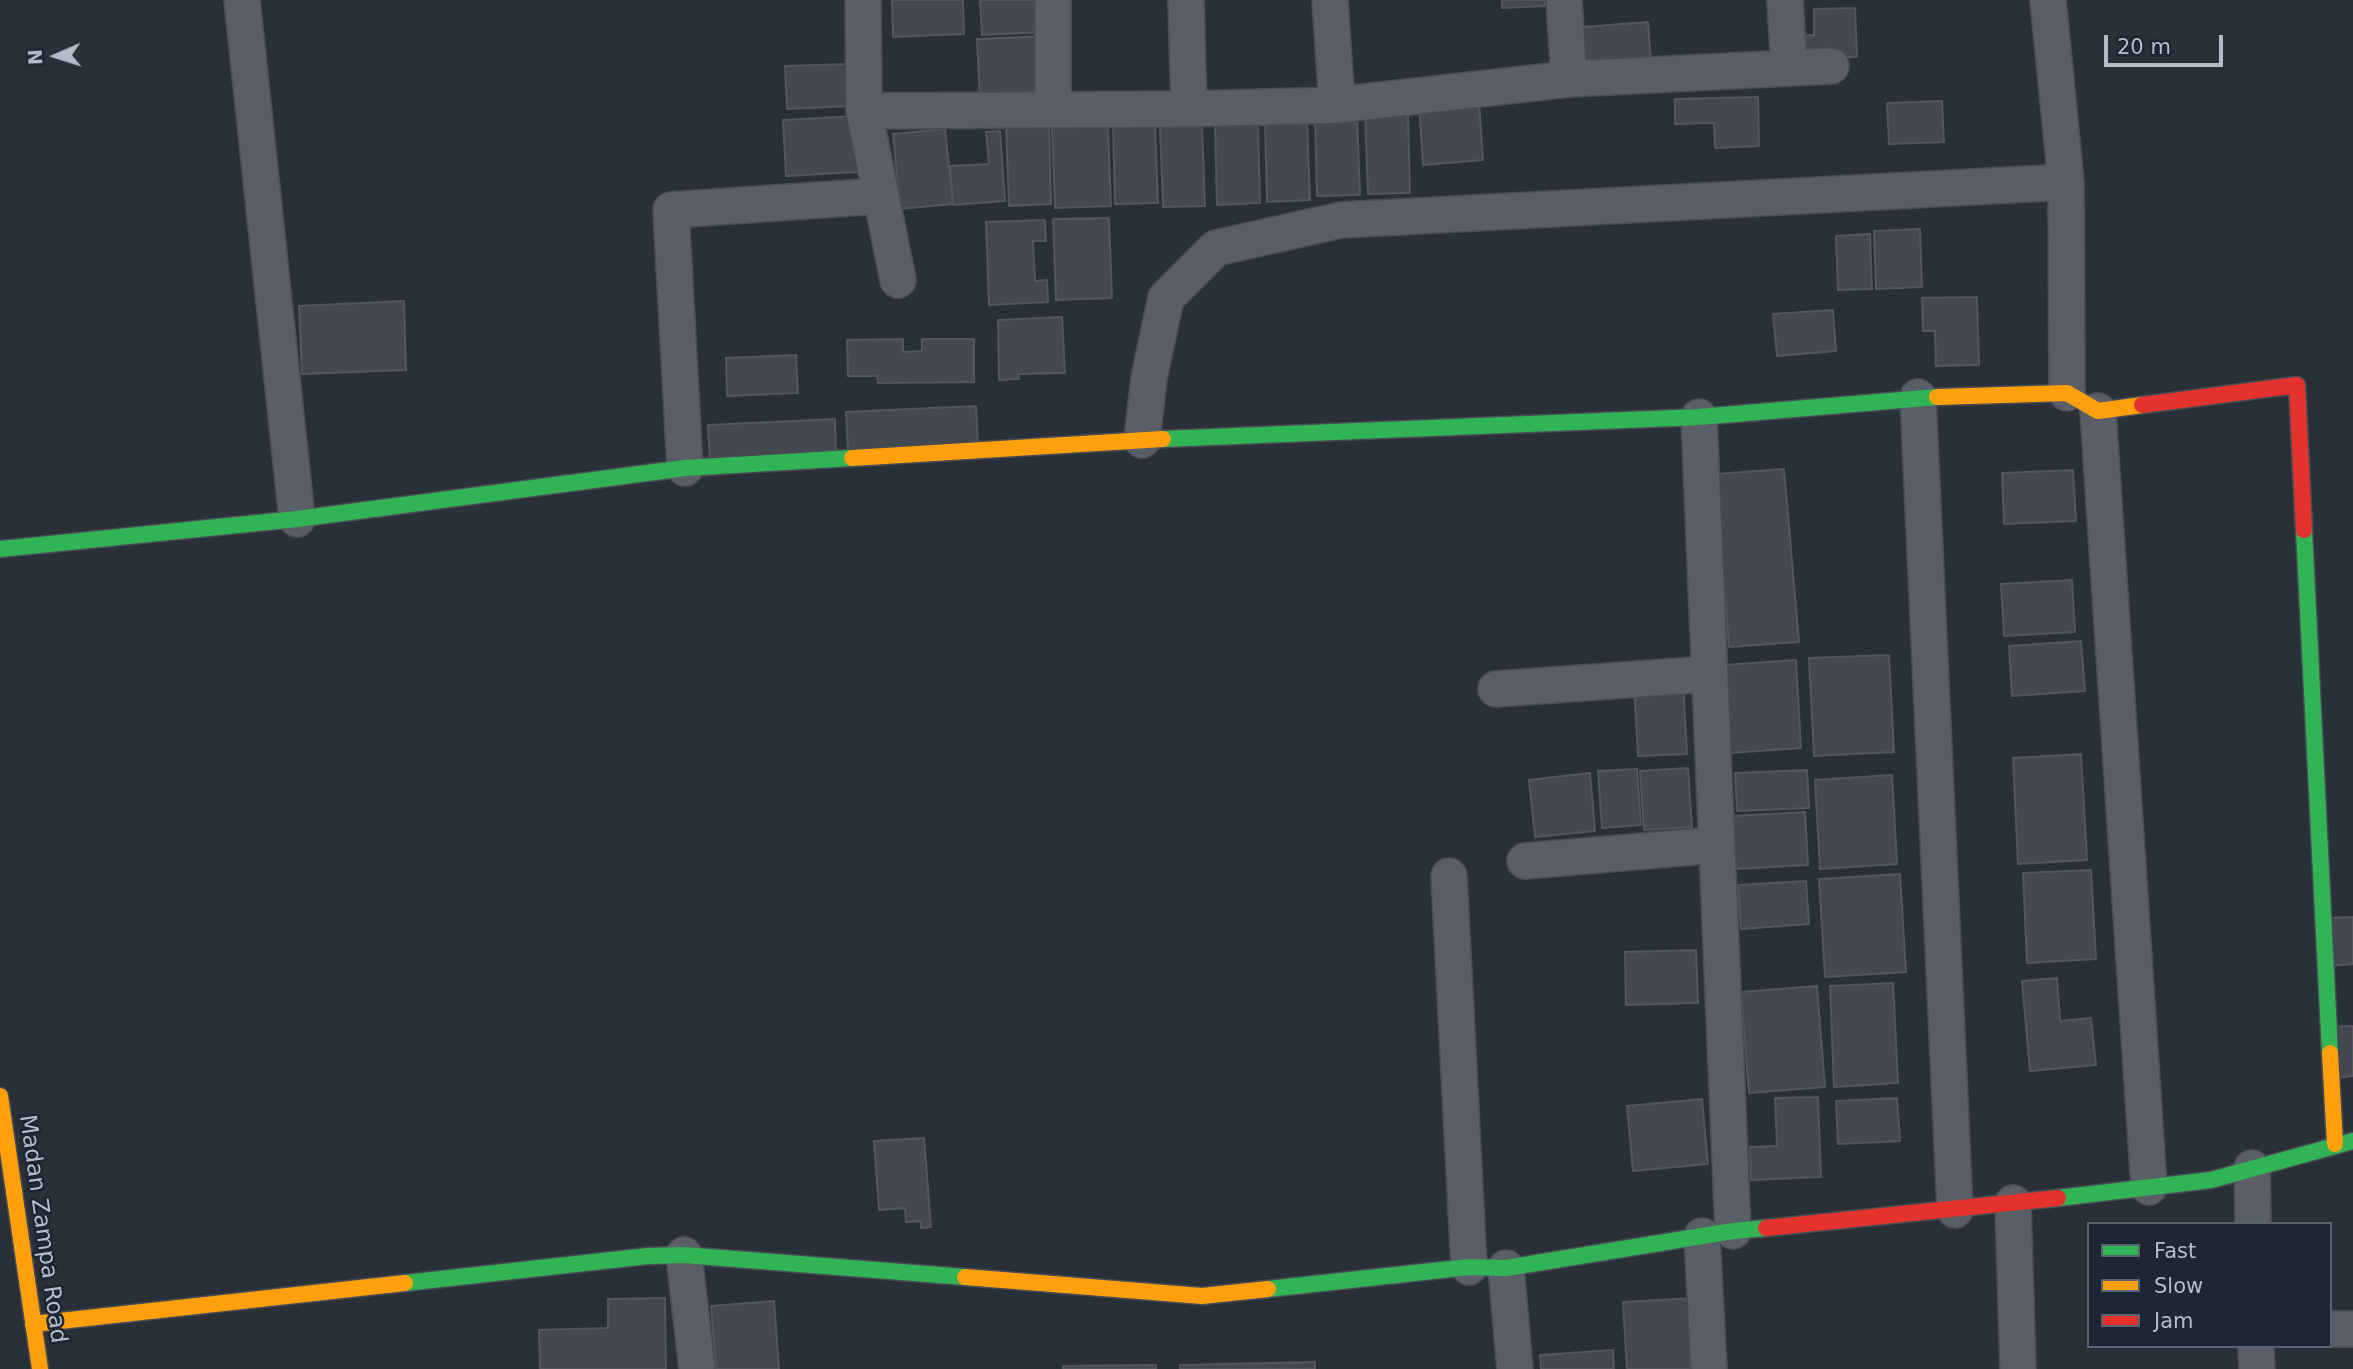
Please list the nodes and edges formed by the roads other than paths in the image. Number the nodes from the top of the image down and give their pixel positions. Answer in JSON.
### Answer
{"nodes":[{"id":1,"x":242,"y":0,"type":"edge"},
{"id":2,"x":863,"y":0,"type":"edge"},
{"id":3,"x":1053,"y":0,"type":"edge"},
{"id":4,"x":1186,"y":0,"type":"edge"},
{"id":5,"x":1330,"y":0,"type":"edge"},
{"id":6,"x":1564,"y":0,"type":"edge"},
{"id":7,"x":1784,"y":0,"type":"edge"},
{"id":8,"x":2048,"y":0,"type":"edge"},
{"id":9,"x":1831,"y":66,"type":"dead end"},
{"id":10,"x":1789,"y":68,"type":"junction"},
{"id":11,"x":1569,"y":79,"type":"junction"},
{"id":12,"x":1337,"y":105,"type":"junction"},
{"id":13,"x":1054,"y":108,"type":"junction"},
{"id":14,"x":1189,"y":109,"type":"junction"},
{"id":15,"x":863,"y":111,"type":"junction"},
{"id":16,"x":2067,"y":182,"type":"junction"},
{"id":17,"x":879,"y":196,"type":"junction"},
{"id":18,"x":898,"y":280,"type":"dead end"},
{"id":19,"x":2067,"y":393,"type":"junction"},
{"id":20,"x":1918,"y":397,"type":"junction"},
{"id":21,"x":2098,"y":411,"type":"junction"},
{"id":22,"x":1699,"y":417,"type":"junction"},
{"id":23,"x":1142,"y":440,"type":"junction"},
{"id":24,"x":685,"y":468,"type":"junction"},
{"id":25,"x":297,"y":519,"type":"junction"},
{"id":26,"x":0,"y":549,"type":"edge"},
{"id":27,"x":1710,"y":674,"type":"junction"},
{"id":28,"x":1496,"y":689,"type":"dead end"},
{"id":29,"x":1716,"y":845,"type":"junction"},
{"id":30,"x":1525,"y":861,"type":"dead end"},
{"id":31,"x":1449,"y":876,"type":"dead end"},
{"id":32,"x":0,"y":1096,"type":"edge"},
{"id":33,"x":2353,"y":1141,"type":"edge"},
{"id":34,"x":2335,"y":1144,"type":"junction"},
{"id":35,"x":2252,"y":1168,"type":"junction"},
{"id":36,"x":2149,"y":1187,"type":"junction"},
{"id":37,"x":2013,"y":1203,"type":"junction"},
{"id":38,"x":1955,"y":1210,"type":"junction"},
{"id":39,"x":2253,"y":1222,"type":"edge"},
{"id":40,"x":1717,"y":1233,"type":"junction"},
{"id":41,"x":684,"y":1255,"type":"junction"},
{"id":42,"x":1469,"y":1267,"type":"junction"},
{"id":43,"x":1506,"y":1269,"type":"junction"},
{"id":44,"x":33,"y":1324,"type":"junction"},
{"id":45,"x":2332,"y":1329,"type":"edge"},
{"id":46,"x":2353,"y":1329,"type":"edge"},
{"id":47,"x":2256,"y":1348,"type":"edge"},
{"id":48,"x":40,"y":1369,"type":"edge"},
{"id":49,"x":697,"y":1369,"type":"edge"},
{"id":50,"x":1515,"y":1369,"type":"edge"},
{"id":51,"x":1709,"y":1369,"type":"edge"},
{"id":52,"x":2018,"y":1369,"type":"edge"},
{"id":53,"x":2257,"y":1369,"type":"edge"}],
"edges":[{"from":1,"to":25,"type":"street"},
{"from":2,"to":15,"type":"street"},
{"from":3,"to":13,"type":"street"},
{"from":4,"to":14,"type":"street"},
{"from":5,"to":12,"type":"street"},
{"from":6,"to":11,"type":"street"},
{"from":7,"to":10,"type":"street"},
{"from":8,"to":16,"type":"street"},
{"from":9,"to":10,"type":"street"},
{"from":10,"to":11,"type":"street"},
{"from":11,"to":12,"type":"street"},
{"from":12,"to":14,"type":"street"},
{"from":13,"to":14,"type":"street"},
{"from":13,"to":15,"type":"street"},
{"from":15,"to":17,"type":"street"},
{"from":16,"to":19,"type":"street"},
{"from":16,"to":23,"type":"street"},
{"from":17,"to":18,"type":"street"},
{"from":17,"to":24,"type":"street"},
{"from":19,"to":20,"type":"street"},
{"from":19,"to":21,"type":"street"},
{"from":20,"to":22,"type":"street"},
{"from":20,"to":38,"type":"street"},
{"from":21,"to":34,"type":"street"},
{"from":21,"to":36,"type":"street"},
{"from":22,"to":23,"type":"street"},
{"from":22,"to":27,"type":"street"},
{"from":23,"to":24,"type":"street"},
{"from":24,"to":25,"type":"street"},
{"from":25,"to":26,"type":"street"},
{"from":27,"to":28,"type":"street"},
{"from":27,"to":29,"type":"street"},
{"from":29,"to":30,"type":"street"},
{"from":29,"to":40,"type":"street"},
{"from":31,"to":42,"type":"street"},
{"from":32,"to":44,"type":"street","name":"Madan Zampa Road"},
{"from":33,"to":34,"type":"street"},
{"from":34,"to":35,"type":"street"},
{"from":35,"to":36,"type":"street"},
{"from":35,"to":39,"type":"street"},
{"from":36,"to":37,"type":"street"},
{"from":37,"to":38,"type":"street"},
{"from":37,"to":52,"type":"street"},
{"from":38,"to":40,"type":"street"},
{"from":40,"to":43,"type":"street"},
{"from":40,"to":51,"type":"street"},
{"from":41,"to":42,"type":"street"},
{"from":41,"to":44,"type":"street"},
{"from":41,"to":49,"type":"street"},
{"from":42,"to":43,"type":"street"},
{"from":43,"to":50,"type":"street"},
{"from":44,"to":48,"type":"street","name":"Madan Zampa Road"},
{"from":45,"to":46,"type":"street"},
{"from":47,"to":53,"type":"street"}]}
